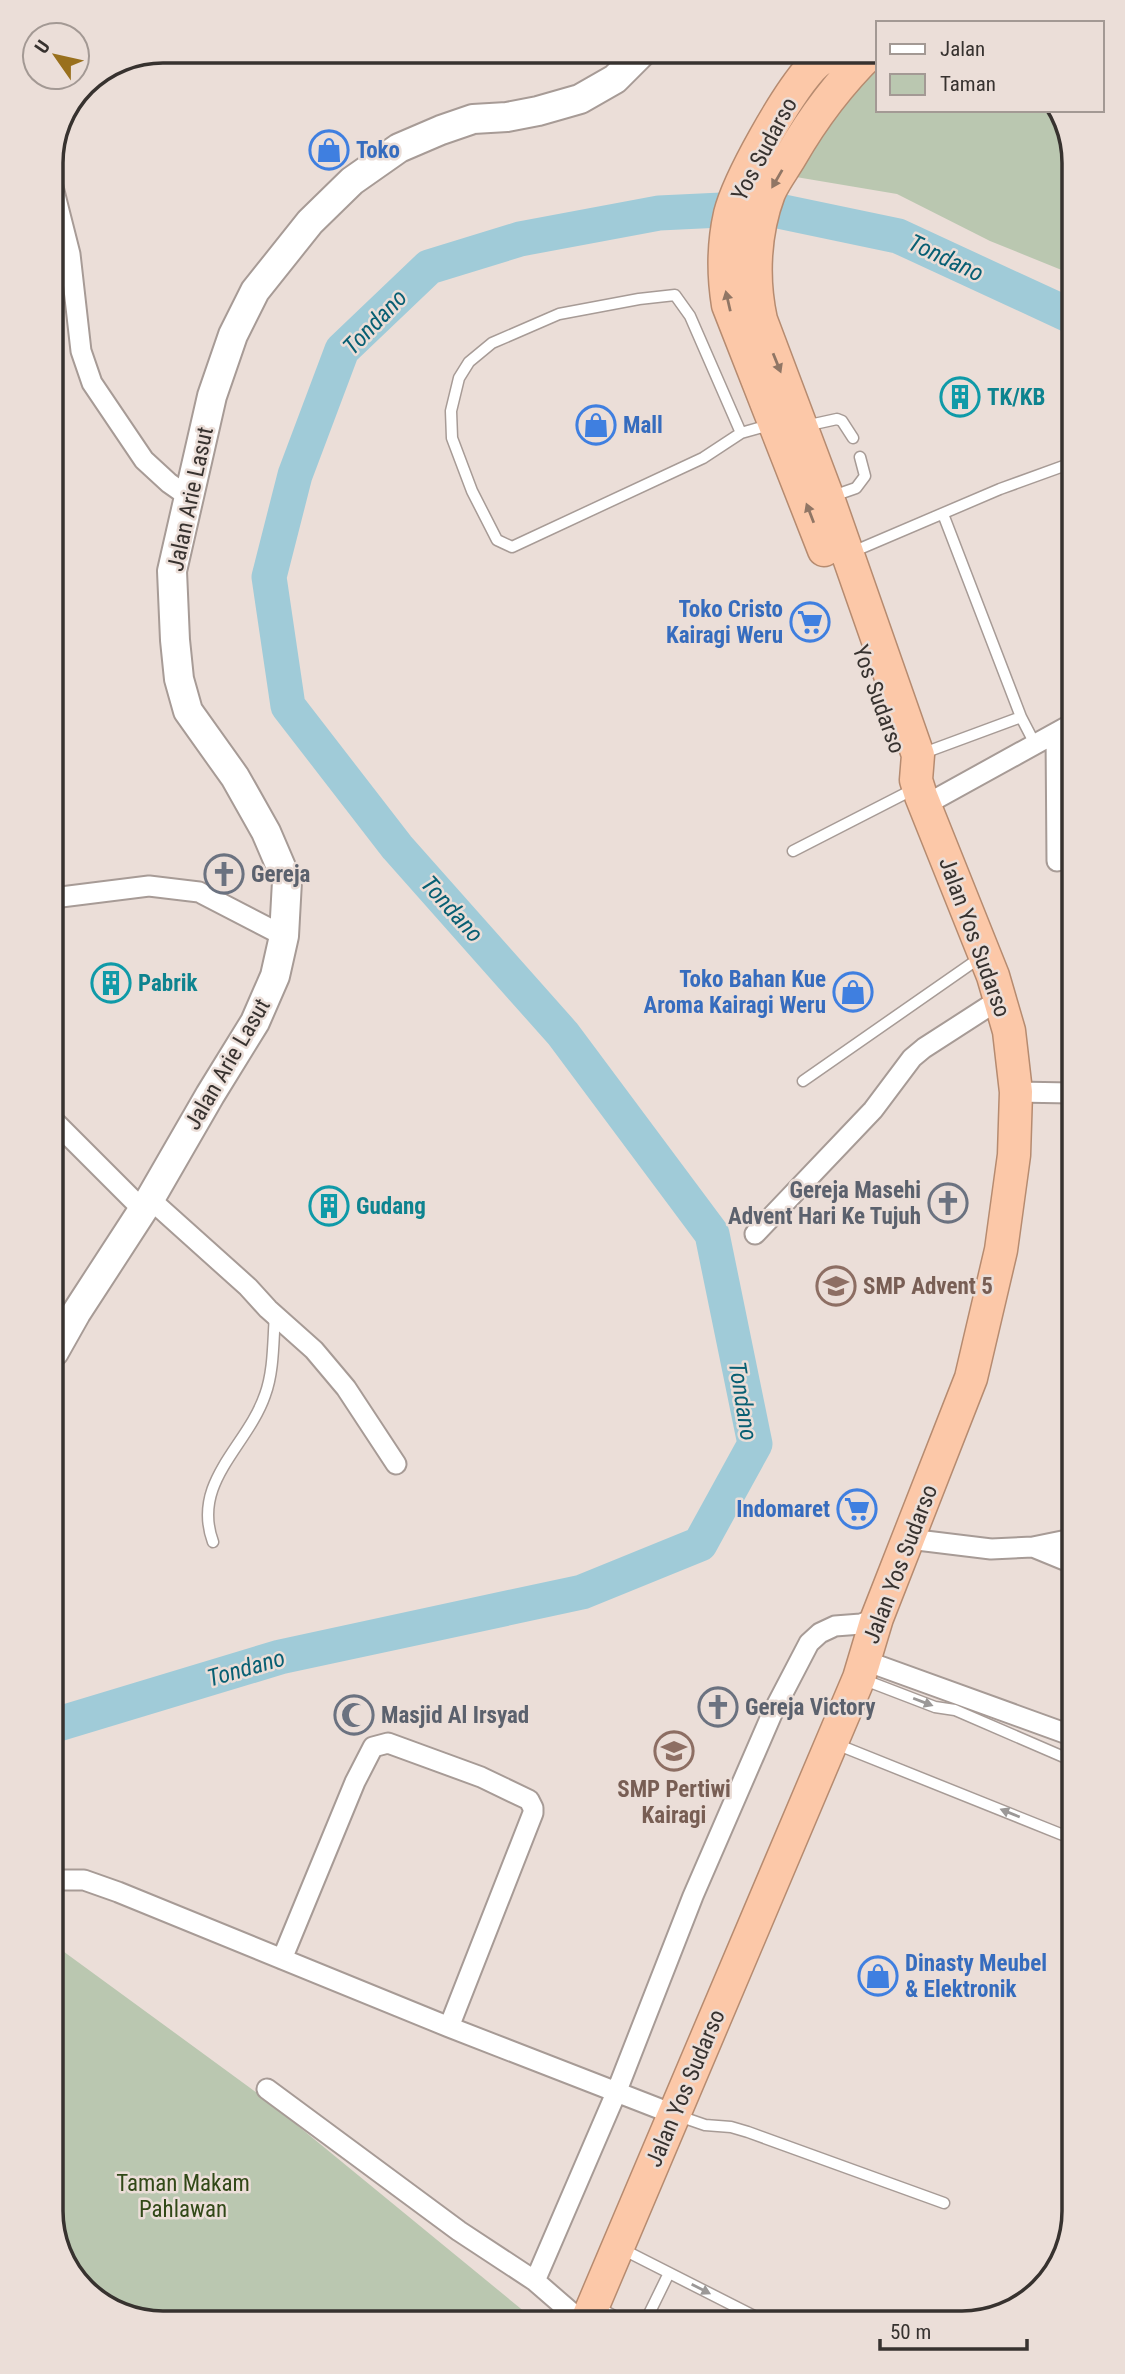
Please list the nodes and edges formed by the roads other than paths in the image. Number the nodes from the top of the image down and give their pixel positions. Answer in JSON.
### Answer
{"nodes":[{"id":1,"x":631,"y":63,"type":"edge"},
{"id":2,"x":818,"y":63,"type":"edge"},
{"id":3,"x":860,"y":63,"type":"edge"},
{"id":4,"x":63,"y":226,"type":"edge"},
{"id":5,"x":784,"y":428,"type":"junction"},
{"id":6,"x":741,"y":433,"type":"junction"},
{"id":7,"x":853,"y":438,"type":"dead end"},
{"id":8,"x":860,"y":457,"type":"dead end"},
{"id":9,"x":1062,"y":467,"type":"edge"},
{"id":10,"x":189,"y":497,"type":"junction"},
{"id":11,"x":828,"y":498,"type":"junction"},
{"id":12,"x":943,"y":514,"type":"junction"},
{"id":13,"x":846,"y":555,"type":"junction"},
{"id":14,"x":1021,"y":717,"type":"junction"},
{"id":15,"x":1062,"y":730,"type":"edge"},
{"id":16,"x":1035,"y":744,"type":"junction"},
{"id":17,"x":1062,"y":751,"type":"edge"},
{"id":18,"x":919,"y":782,"type":"junction"},
{"id":19,"x":793,"y":851,"type":"dead end"},
{"id":20,"x":1057,"y":861,"type":"dead end"},
{"id":21,"x":63,"y":897,"type":"edge"},
{"id":22,"x":284,"y":936,"type":"junction"},
{"id":23,"x":985,"y":954,"type":"junction"},
{"id":24,"x":1000,"y":999,"type":"junction"},
{"id":25,"x":803,"y":1080,"type":"dead end"},
{"id":26,"x":1016,"y":1092,"type":"junction"},
{"id":27,"x":1062,"y":1093,"type":"edge"},
{"id":28,"x":63,"y":1129,"type":"edge"},
{"id":29,"x":146,"y":1205,"type":"junction"},
{"id":30,"x":755,"y":1234,"type":"dead end"},
{"id":31,"x":275,"y":1315,"type":"junction"},
{"id":32,"x":63,"y":1336,"type":"edge"},
{"id":33,"x":396,"y":1464,"type":"dead end"},
{"id":34,"x":909,"y":1539,"type":"junction"},
{"id":35,"x":1062,"y":1541,"type":"edge"},
{"id":36,"x":213,"y":1542,"type":"dead end"},
{"id":37,"x":1033,"y":1547,"type":"junction"},
{"id":38,"x":1062,"y":1559,"type":"edge"},
{"id":39,"x":877,"y":1618,"type":"junction"},
{"id":40,"x":861,"y":1669,"type":"junction"},
{"id":41,"x":1062,"y":1733,"type":"edge"},
{"id":42,"x":830,"y":1742,"type":"junction"},
{"id":43,"x":1062,"y":1756,"type":"edge"},
{"id":44,"x":1062,"y":1835,"type":"edge"},
{"id":45,"x":63,"y":1878,"type":"edge"},
{"id":46,"x":282,"y":1959,"type":"junction"},
{"id":47,"x":449,"y":2027,"type":"junction"},
{"id":48,"x":267,"y":2089,"type":"dead end"},
{"id":49,"x":616,"y":2093,"type":"junction"},
{"id":50,"x":673,"y":2114,"type":"junction"},
{"id":51,"x":944,"y":2203,"type":"dead end"},
{"id":52,"x":618,"y":2247,"type":"junction"},
{"id":53,"x":669,"y":2273,"type":"junction"},
{"id":54,"x":535,"y":2281,"type":"junction"},
{"id":55,"x":581,"y":2311,"type":"edge"},
{"id":56,"x":589,"y":2311,"type":"edge"},
{"id":57,"x":650,"y":2311,"type":"edge"},
{"id":58,"x":743,"y":2311,"type":"edge"}],
"edges":[{"from":1,"to":10,"type":"main road","name":"Jalan Arie Lasut"},
{"from":5,"to":2,"type":"highway","name":"Yos Sudarso","one_way":true},
{"from":3,"to":5,"type":"highway","name":"Yos Sudarso","one_way":true},
{"from":4,"to":10,"type":"street"},
{"from":5,"to":6,"type":"lane"},
{"from":5,"to":7,"type":"lane"},
{"from":5,"to":11,"type":"highway","name":"Yos Sudarso"},
{"from":18,"to":5,"type":"highway","name":"Yos Sudarso","one_way":true},
{"from":6,"to":6,"type":"lane"},
{"from":8,"to":11,"type":"lane"},
{"from":9,"to":12,"type":"lane"},
{"from":10,"to":22,"type":"main road","name":"Jalan Arie Lasut"},
{"from":11,"to":13,"type":"highway","name":"Yos Sudarso"},
{"from":12,"to":13,"type":"lane"},
{"from":12,"to":14,"type":"lane"},
{"from":13,"to":18,"type":"highway","name":"Yos Sudarso"},
{"from":14,"to":16,"type":"lane"},
{"from":14,"to":18,"type":"lane"},
{"from":15,"to":16,"type":"street"},
{"from":16,"to":18,"type":"street"},
{"from":17,"to":20,"type":"street"},
{"from":18,"to":19,"type":"lane"},
{"from":18,"to":23,"type":"highway","name":"Jalan Yos Sudarso"},
{"from":21,"to":22,"type":"street"},
{"from":22,"to":29,"type":"main road","name":"Jalan Arie Lasut"},
{"from":23,"to":24,"type":"highway","name":"Jalan Yos Sudarso"},
{"from":23,"to":25,"type":"lane"},
{"from":24,"to":26,"type":"highway","name":"Jalan Yos Sudarso"},
{"from":24,"to":30,"type":"street"},
{"from":26,"to":27,"type":"street"},
{"from":26,"to":34,"type":"highway","name":"Jalan Yos Sudarso"},
{"from":28,"to":29,"type":"street"},
{"from":29,"to":31,"type":"street"},
{"from":29,"to":32,"type":"main road","name":"Jalan Arie Lasut"},
{"from":31,"to":33,"type":"street"},
{"from":31,"to":36,"type":"lane"},
{"from":34,"to":37,"type":"street"},
{"from":34,"to":39,"type":"highway","name":"Jalan Yos Sudarso"},
{"from":35,"to":37,"type":"street"},
{"from":37,"to":38,"type":"street"},
{"from":39,"to":40,"type":"highway","name":"Jalan Yos Sudarso"},
{"from":39,"to":49,"type":"street"},
{"from":40,"to":41,"type":"street"},
{"from":40,"to":42,"type":"highway","name":"Jalan Yos Sudarso"},
{"from":40,"to":43,"type":"lane","one_way":true},
{"from":44,"to":42,"type":"lane","one_way":true},
{"from":42,"to":50,"type":"highway","name":"Jalan Yos Sudarso"},
{"from":45,"to":46,"type":"street"},
{"from":46,"to":47,"type":"street"},
{"from":46,"to":47,"type":"street"},
{"from":47,"to":49,"type":"street"},
{"from":48,"to":54,"type":"street"},
{"from":49,"to":50,"type":"street"},
{"from":49,"to":54,"type":"street"},
{"from":50,"to":51,"type":"lane"},
{"from":50,"to":52,"type":"highway","name":"Jalan Yos Sudarso"},
{"from":52,"to":53,"type":"lane"},
{"from":52,"to":56,"type":"highway","name":"Jalan Yos Sudarso"},
{"from":53,"to":57,"type":"lane"},
{"from":53,"to":58,"type":"lane","one_way":true},
{"from":54,"to":55,"type":"street"}]}
